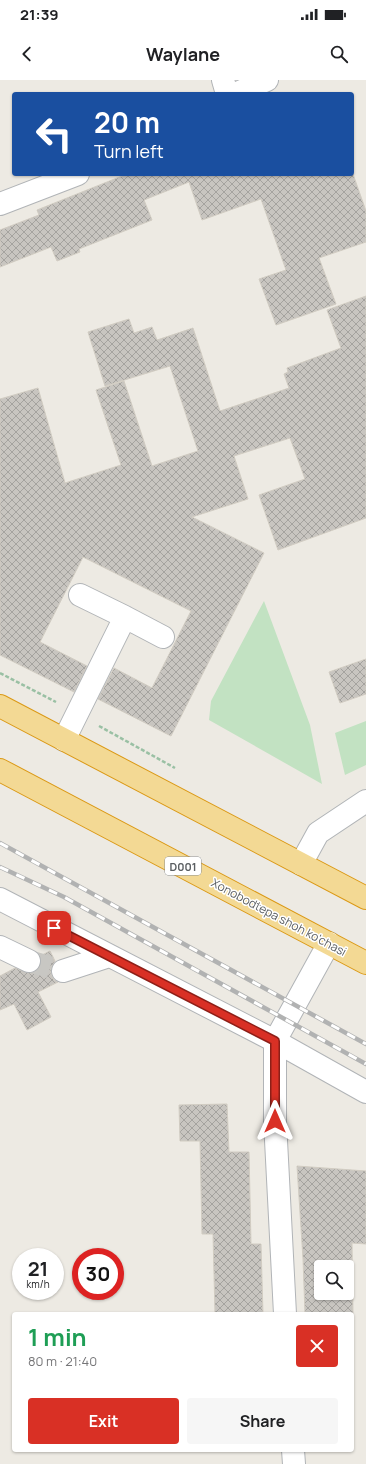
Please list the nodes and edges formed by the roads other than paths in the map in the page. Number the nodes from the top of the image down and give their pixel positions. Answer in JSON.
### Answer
{"nodes":[{"id":1,"x":223,"y":80,"type":"edge"},
{"id":2,"x":266,"y":80,"type":"edge"},
{"id":3,"x":226,"y":92,"type":"edge"},
{"id":4,"x":239,"y":92,"type":"edge"},
{"id":5,"x":73,"y":176,"type":"edge"},
{"id":6,"x":0,"y":204,"type":"edge"},
{"id":7,"x":80,"y":595,"type":"dead end"},
{"id":8,"x":125,"y":617,"type":"junction"},
{"id":9,"x":163,"y":637,"type":"dead end"},
{"id":10,"x":0,"y":706,"type":"edge"},
{"id":11,"x":64,"y":740,"type":"junction"},
{"id":12,"x":0,"y":770,"type":"edge"},
{"id":13,"x":366,"y":801,"type":"edge"},
{"id":14,"x":301,"y":864,"type":"junction"},
{"id":15,"x":366,"y":898,"type":"edge"},
{"id":16,"x":0,"y":900,"type":"edge"},
{"id":17,"x":329,"y":943,"type":"junction"},
{"id":18,"x":0,"y":947,"type":"edge"},
{"id":19,"x":109,"y":956,"type":"junction"},
{"id":20,"x":29,"y":961,"type":"tunnel mouth"},
{"id":21,"x":366,"y":963,"type":"edge"},
{"id":22,"x":63,"y":971,"type":"tunnel mouth"},
{"id":23,"x":275,"y":1041,"type":"junction"},
{"id":24,"x":366,"y":1092,"type":"edge"},
{"id":25,"x":285,"y":1312,"type":"edge"},
{"id":26,"x":293,"y":1452,"type":"edge"},
{"id":27,"x":294,"y":1464,"type":"edge"}],
"edges":[{"from":1,"to":3,"type":"street"},
{"from":2,"to":4,"type":"street"},
{"from":5,"to":6,"type":"street"},
{"from":7,"to":8,"type":"street"},
{"from":8,"to":9,"type":"street"},
{"from":8,"to":11,"type":"street"},
{"from":10,"to":11,"type":"highway"},
{"from":11,"to":14,"type":"highway"},
{"from":12,"to":17,"type":"highway","name":"Xonobodtepa shoh ko'chasi","number":"D001"},
{"from":13,"to":14,"type":"street"},
{"from":14,"to":15,"type":"highway"},
{"from":16,"to":19,"type":"street"},
{"from":17,"to":21,"type":"highway","name":"Xonobodtepa shoh ko'chasi","number":"D001"},
{"from":17,"to":23,"type":"street"},
{"from":18,"to":20,"type":"street"},
{"from":19,"to":22,"type":"street"},
{"from":19,"to":23,"type":"street"},
{"from":23,"to":24,"type":"street"},
{"from":23,"to":25,"type":"street"},
{"from":26,"to":27,"type":"street"}]}
